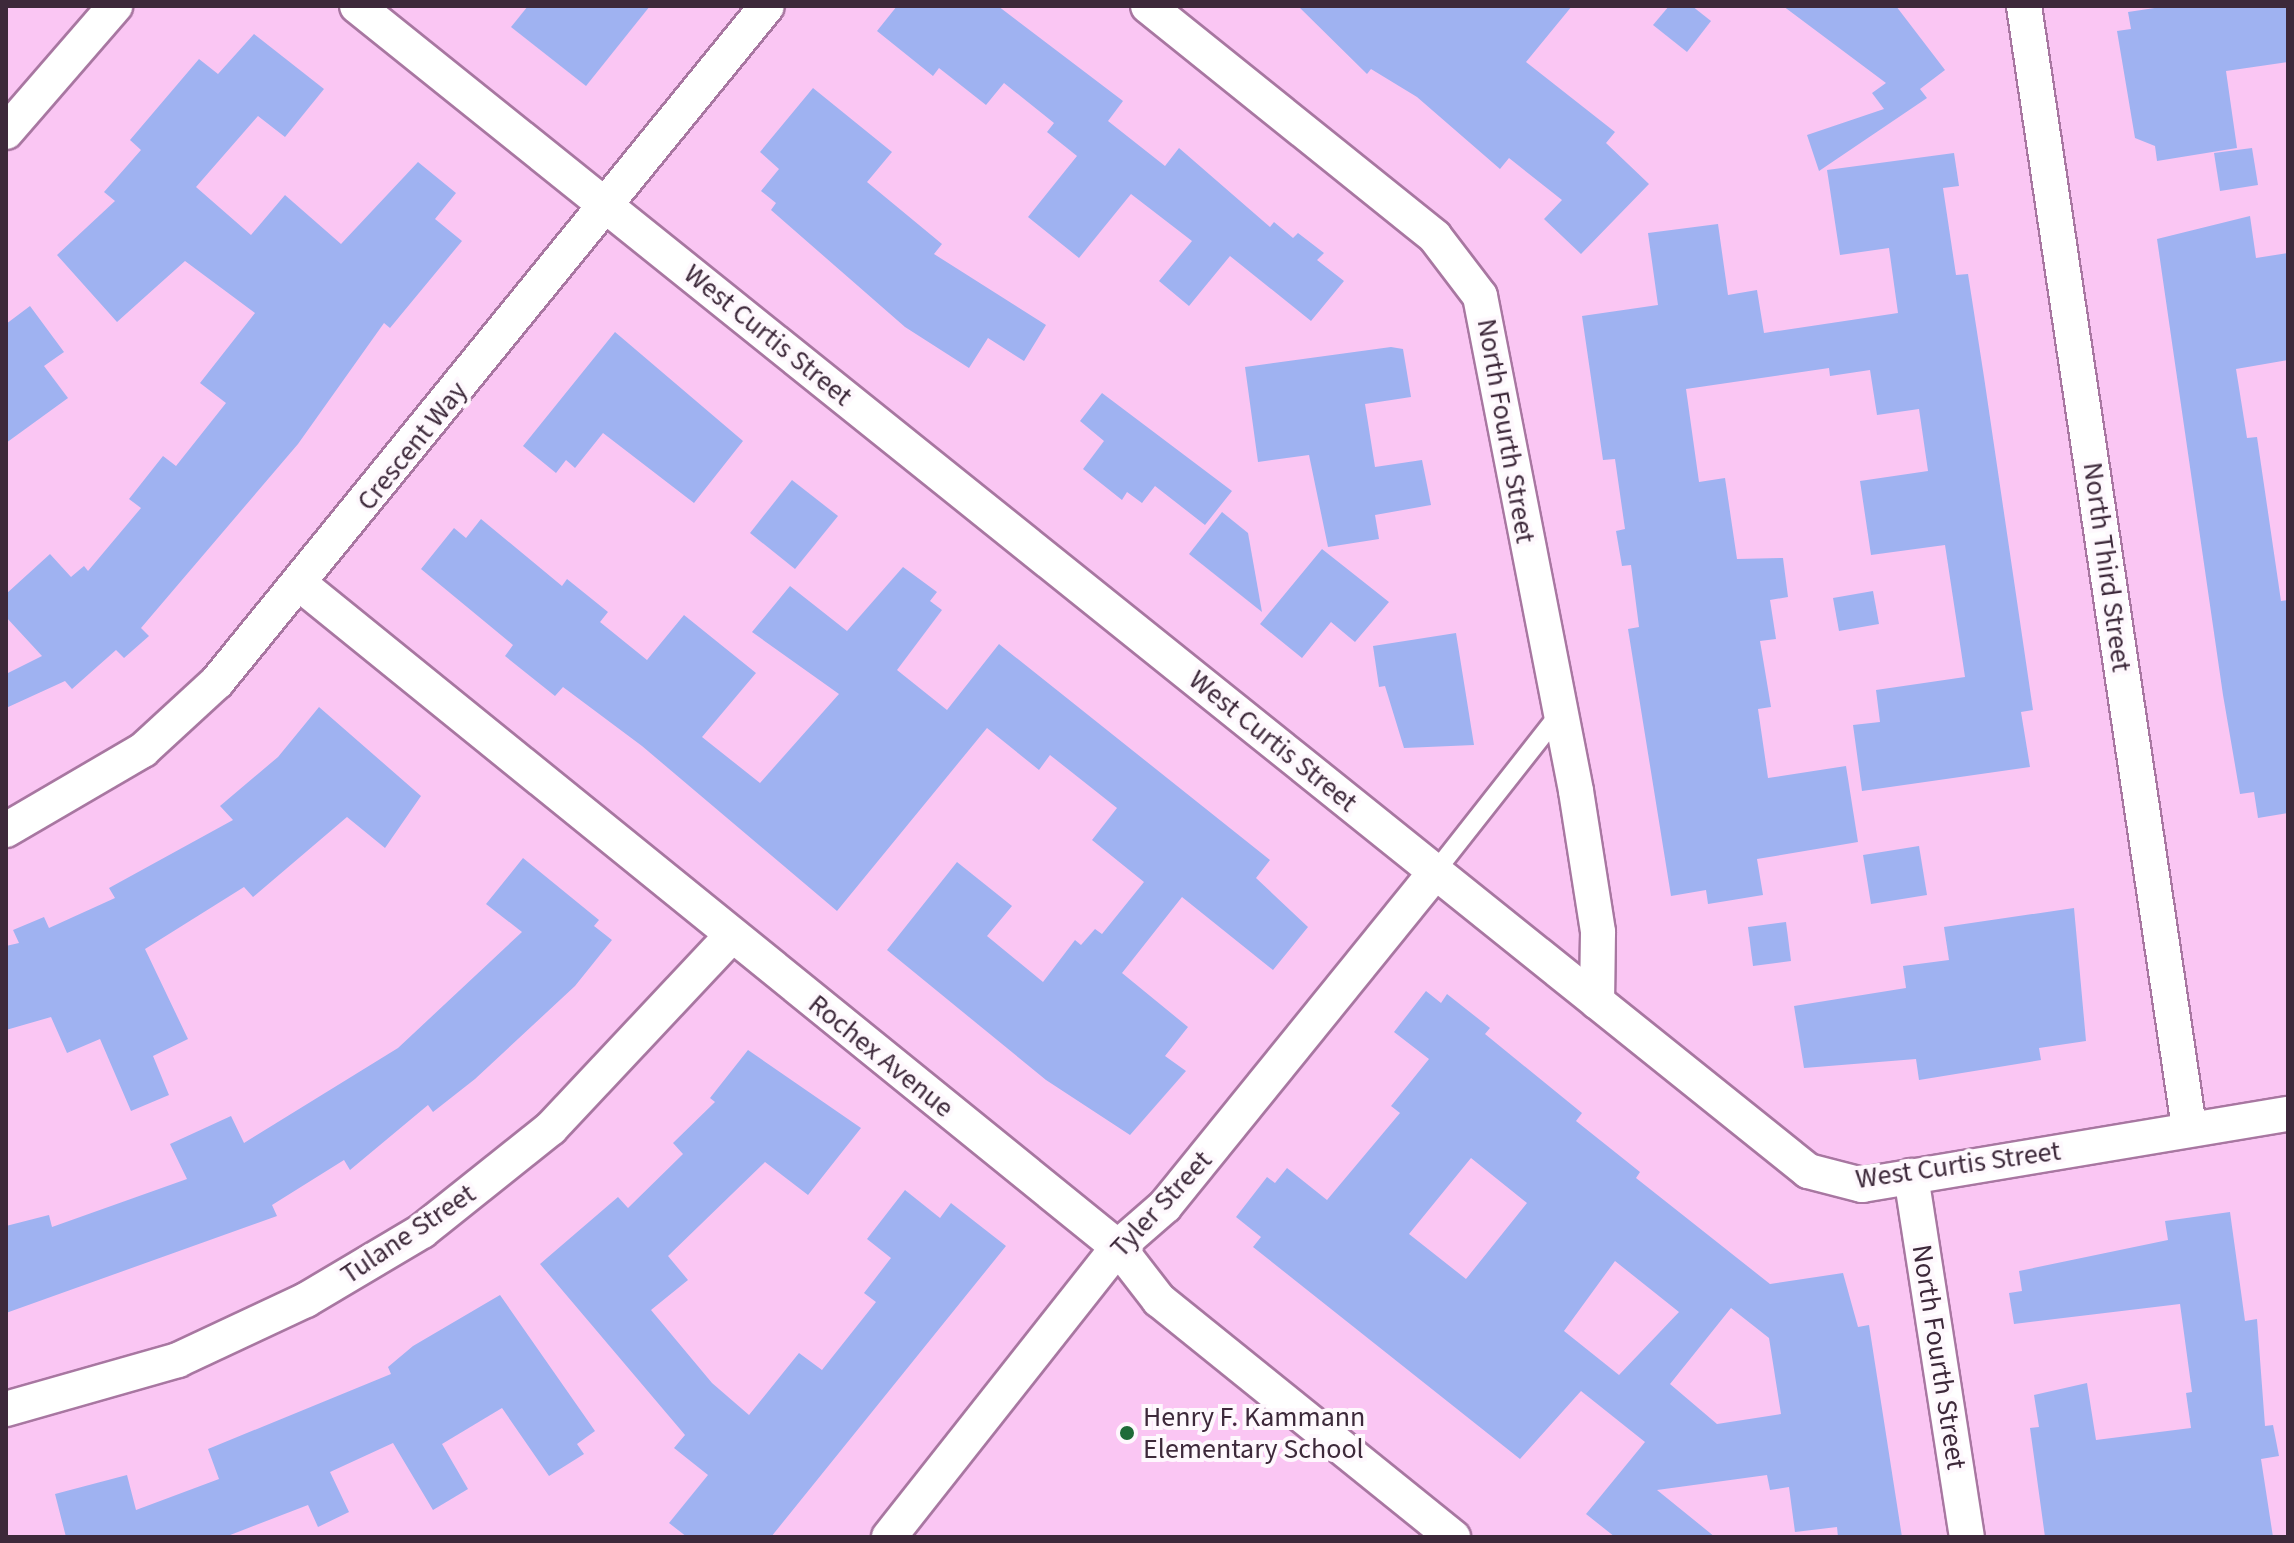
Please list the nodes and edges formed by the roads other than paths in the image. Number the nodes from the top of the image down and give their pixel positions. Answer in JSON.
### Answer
{"nodes":[{"id":1,"x":115,"y":6,"type":"edge"},
{"id":2,"x":357,"y":6,"type":"edge"},
{"id":3,"x":767,"y":6,"type":"edge"},
{"id":4,"x":1148,"y":6,"type":"edge"},
{"id":5,"x":2024,"y":6,"type":"edge"},
{"id":6,"x":6,"y":132,"type":"edge"},
{"id":7,"x":608,"y":206,"type":"junction"},
{"id":8,"x":300,"y":584,"type":"junction"},
{"id":9,"x":1556,"y":718,"type":"junction"},
{"id":10,"x":6,"y":830,"type":"edge"},
{"id":11,"x":1435,"y":872,"type":"junction"},
{"id":12,"x":731,"y":936,"type":"junction"},
{"id":13,"x":1597,"y":1002,"type":"junction"},
{"id":14,"x":2287,"y":1120,"type":"edge"},
{"id":15,"x":2189,"y":1128,"type":"junction"},
{"id":16,"x":1911,"y":1176,"type":"junction"},
{"id":17,"x":1118,"y":1247,"type":"junction"},
{"id":18,"x":6,"y":1409,"type":"edge"},
{"id":19,"x":889,"y":1537,"type":"edge"},
{"id":20,"x":1453,"y":1537,"type":"edge"},
{"id":21,"x":1967,"y":1537,"type":"edge"}],
"edges":[{"from":1,"to":6,"type":"street"},
{"from":2,"to":7,"type":"street","name":"West Curtis Street"},
{"from":3,"to":7,"type":"street","name":"Crescent Way"},
{"from":4,"to":9,"type":"street","name":"North Fourth Street"},
{"from":5,"to":15,"type":"street","name":"North Third Street"},
{"from":7,"to":8,"type":"street","name":"Crescent Way"},
{"from":7,"to":11,"type":"street","name":"West Curtis Street"},
{"from":8,"to":10,"type":"street","name":"Crescent Way"},
{"from":8,"to":12,"type":"street","name":"Rochex Avenue"},
{"from":9,"to":11,"type":"lane"},
{"from":9,"to":13,"type":"street","name":"North Fourth Street"},
{"from":11,"to":13,"type":"street","name":"West Curtis Street"},
{"from":11,"to":17,"type":"street","name":"Tyler Street"},
{"from":12,"to":17,"type":"street","name":"Rochex Avenue"},
{"from":12,"to":18,"type":"street","name":"Tulane Street"},
{"from":13,"to":16,"type":"street","name":"West Curtis Street"},
{"from":14,"to":15,"type":"street","name":"West Curtis Street"},
{"from":15,"to":16,"type":"street","name":"West Curtis Street"},
{"from":16,"to":21,"type":"street","name":"North Fourth Street"},
{"from":17,"to":19,"type":"street","name":"Tyler Street"},
{"from":17,"to":20,"type":"street","name":"Rochex Avenue"}]}
